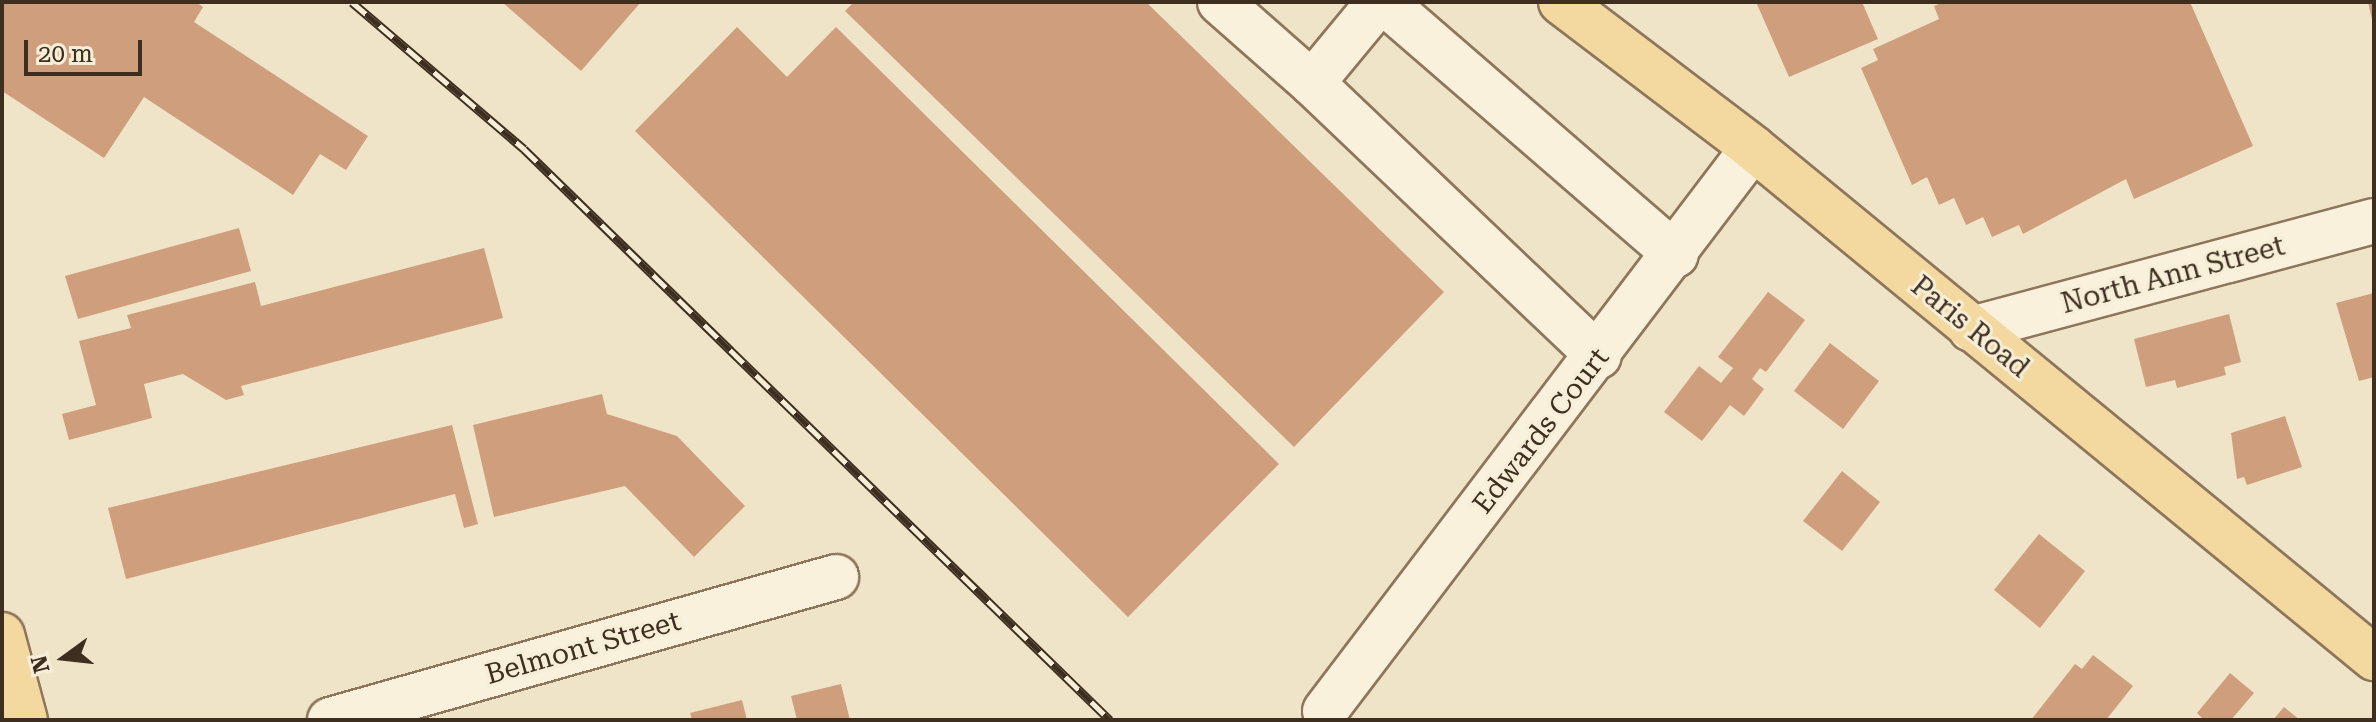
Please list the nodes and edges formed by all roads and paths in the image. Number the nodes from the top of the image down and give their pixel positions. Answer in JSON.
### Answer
{"nodes":[{"id":1,"x":1220,"y":2,"type":"edge"},
{"id":2,"x":1382,"y":2,"type":"edge"},
{"id":3,"x":1561,"y":2,"type":"edge"},
{"id":4,"x":1312,"y":83,"type":"junction"},
{"id":5,"x":1753,"y":148,"type":"junction"},
{"id":6,"x":2374,"y":221,"type":"edge"},
{"id":7,"x":1676,"y":255,"type":"junction"},
{"id":8,"x":1971,"y":329,"type":"junction"},
{"id":9,"x":1599,"y":356,"type":"junction"},
{"id":10,"x":836,"y":577,"type":"dead end"},
{"id":11,"x":4,"y":646,"type":"edge"},
{"id":12,"x":2374,"y":658,"type":"edge"},
{"id":13,"x":1325,"y":711,"type":"dead end"},
{"id":14,"x":25,"y":720,"type":"edge"},
{"id":15,"x":330,"y":720,"type":"edge"}],
"edges":[{"from":1,"to":4,"type":"street"},
{"from":2,"to":4,"type":"street"},
{"from":2,"to":7,"type":"street"},
{"from":3,"to":5,"type":"main road","name":"Paris Road"},
{"from":4,"to":9,"type":"street"},
{"from":5,"to":7,"type":"street","name":"Edwards Court"},
{"from":5,"to":8,"type":"main road","name":"Paris Road"},
{"from":6,"to":8,"type":"street","name":"North Ann Street"},
{"from":7,"to":9,"type":"street","name":"Edwards Court"},
{"from":8,"to":12,"type":"main road","name":"Paris Road"},
{"from":9,"to":13,"type":"street","name":"Edwards Court"},
{"from":10,"to":15,"type":"street","name":"Belmont Street"},
{"from":11,"to":14,"type":"main road"}]}
